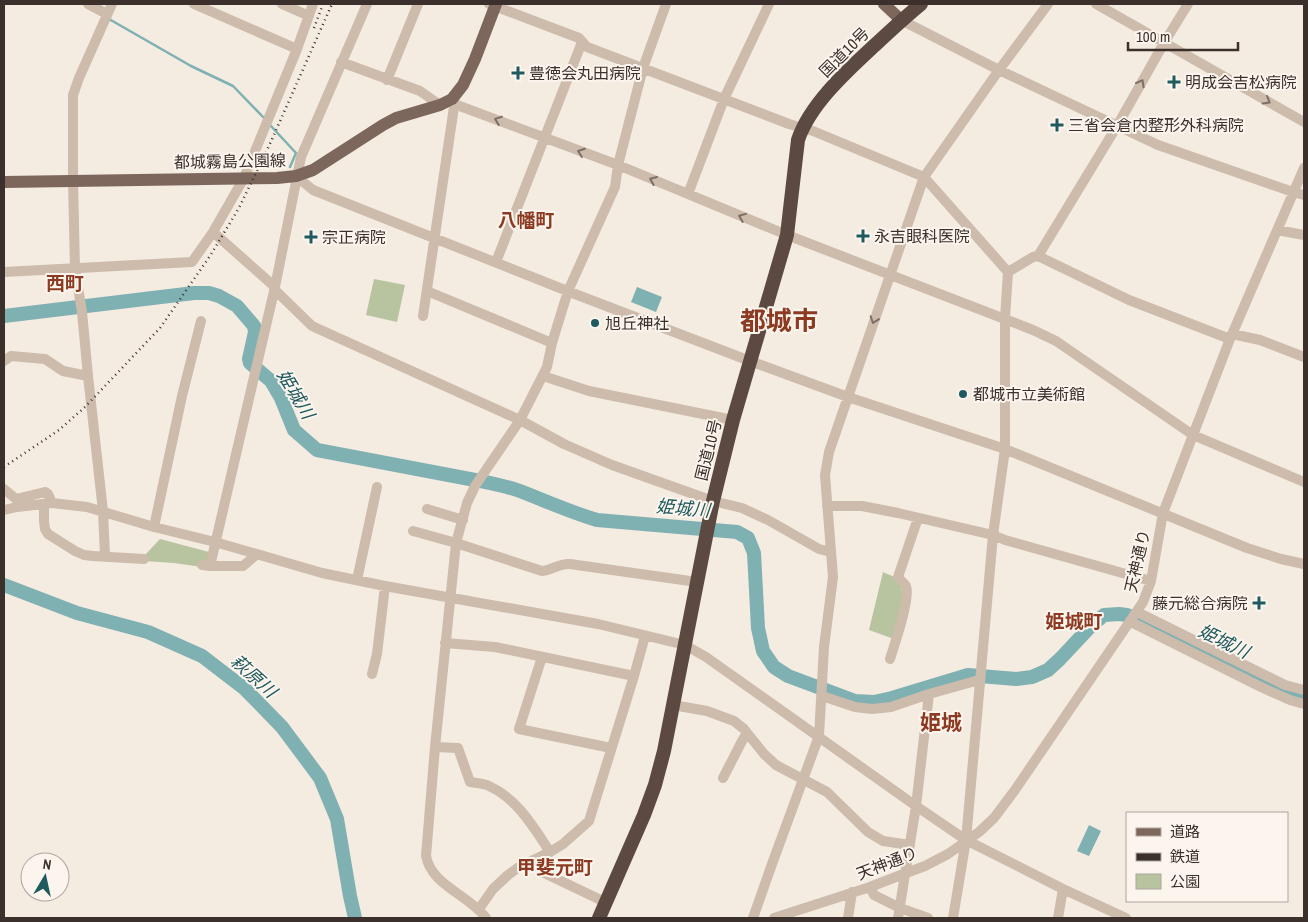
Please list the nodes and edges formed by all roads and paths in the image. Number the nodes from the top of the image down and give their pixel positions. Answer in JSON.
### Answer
{"nodes":[{"id":1,"x":88,"y":4,"type":"edge"},
{"id":2,"x":112,"y":4,"type":"edge"},
{"id":3,"x":194,"y":4,"type":"edge"},
{"id":4,"x":282,"y":4,"type":"edge"},
{"id":5,"x":312,"y":4,"type":"edge"},
{"id":6,"x":367,"y":4,"type":"edge"},
{"id":7,"x":418,"y":4,"type":"edge"},
{"id":8,"x":493,"y":4,"type":"edge"},
{"id":9,"x":666,"y":4,"type":"edge"},
{"id":10,"x":767,"y":4,"type":"edge"},
{"id":11,"x":884,"y":4,"type":"edge"},
{"id":12,"x":910,"y":4,"type":"edge"},
{"id":13,"x":920,"y":4,"type":"edge"},
{"id":14,"x":1048,"y":4,"type":"edge"},
{"id":15,"x":1096,"y":4,"type":"edge"},
{"id":16,"x":1188,"y":4,"type":"edge"},
{"id":17,"x":207,"y":6,"type":"edge"},
{"id":18,"x":309,"y":16,"type":"junction"},
{"id":19,"x":106,"y":17,"type":"junction"},
{"id":20,"x":901,"y":20,"type":"junction"},
{"id":21,"x":582,"y":42,"type":"junction"},
{"id":22,"x":1164,"y":43,"type":"junction"},
{"id":23,"x":297,"y":49,"type":"junction"},
{"id":24,"x":341,"y":62,"type":"junction"},
{"id":25,"x":643,"y":68,"type":"junction"},
{"id":26,"x":999,"y":70,"type":"junction"},
{"id":27,"x":387,"y":80,"type":"junction"},
{"id":28,"x":724,"y":99,"type":"junction"},
{"id":29,"x":446,"y":102,"type":"junction"},
{"id":30,"x":1304,"y":122,"type":"edge"},
{"id":31,"x":1118,"y":126,"type":"junction"},
{"id":32,"x":802,"y":128,"type":"junction"},
{"id":33,"x":544,"y":138,"type":"junction"},
{"id":34,"x":618,"y":166,"type":"junction"},
{"id":35,"x":1304,"y":168,"type":"edge"},
{"id":36,"x":296,"y":176,"type":"junction"},
{"id":37,"x":924,"y":177,"type":"junction"},
{"id":38,"x":244,"y":178,"type":"junction"},
{"id":39,"x":73,"y":180,"type":"junction"},
{"id":40,"x":4,"y":182,"type":"edge"},
{"id":41,"x":1293,"y":192,"type":"junction"},
{"id":42,"x":688,"y":194,"type":"junction"},
{"id":43,"x":1304,"y":195,"type":"edge"},
{"id":44,"x":1277,"y":230,"type":"junction"},
{"id":45,"x":213,"y":232,"type":"junction"},
{"id":46,"x":787,"y":235,"type":"junction"},
{"id":47,"x":1304,"y":235,"type":"edge"},
{"id":48,"x":434,"y":238,"type":"junction"},
{"id":49,"x":1038,"y":256,"type":"junction"},
{"id":50,"x":496,"y":262,"type":"junction"},
{"id":51,"x":75,"y":269,"type":"junction"},
{"id":52,"x":4,"y":272,"type":"edge"},
{"id":53,"x":1008,"y":272,"type":"junction"},
{"id":54,"x":890,"y":274,"type":"junction"},
{"id":55,"x":274,"y":288,"type":"junction"},
{"id":56,"x":427,"y":290,"type":"junction"},
{"id":57,"x":568,"y":291,"type":"junction"},
{"id":58,"x":423,"y":316,"type":"dead end"},
{"id":59,"x":1004,"y":318,"type":"junction"},
{"id":60,"x":201,"y":321,"type":"dead end"},
{"id":61,"x":1231,"y":337,"type":"junction"},
{"id":62,"x":552,"y":343,"type":"junction"},
{"id":63,"x":1304,"y":357,"type":"edge"},
{"id":64,"x":4,"y":361,"type":"edge"},
{"id":65,"x":750,"y":361,"type":"junction"},
{"id":66,"x":88,"y":376,"type":"junction"},
{"id":67,"x":543,"y":376,"type":"junction"},
{"id":68,"x":848,"y":397,"type":"junction"},
{"id":69,"x":520,"y":420,"type":"junction"},
{"id":70,"x":733,"y":420,"type":"junction"},
{"id":71,"x":1193,"y":435,"type":"junction"},
{"id":72,"x":1005,"y":449,"type":"junction"},
{"id":73,"x":1304,"y":482,"type":"edge"},
{"id":74,"x":377,"y":487,"type":"dead end"},
{"id":75,"x":4,"y":490,"type":"edge"},
{"id":76,"x":713,"y":501,"type":"junction"},
{"id":77,"x":48,"y":503,"type":"junction"},
{"id":78,"x":827,"y":506,"type":"junction"},
{"id":79,"x":427,"y":509,"type":"dead end"},
{"id":80,"x":4,"y":510,"type":"edge"},
{"id":81,"x":103,"y":511,"type":"junction"},
{"id":82,"x":1163,"y":513,"type":"junction"},
{"id":83,"x":918,"y":518,"type":"junction"},
{"id":84,"x":463,"y":520,"type":"junction"},
{"id":85,"x":154,"y":527,"type":"junction"},
{"id":86,"x":413,"y":531,"type":"dead end"},
{"id":87,"x":993,"y":535,"type":"junction"},
{"id":88,"x":215,"y":542,"type":"junction"},
{"id":89,"x":456,"y":543,"type":"junction"},
{"id":90,"x":832,"y":552,"type":"junction"},
{"id":91,"x":256,"y":555,"type":"junction"},
{"id":92,"x":105,"y":556,"type":"junction"},
{"id":93,"x":144,"y":559,"type":"dead end"},
{"id":94,"x":1304,"y":564,"type":"edge"},
{"id":95,"x":357,"y":580,"type":"junction"},
{"id":96,"x":1151,"y":581,"type":"junction"},
{"id":97,"x":697,"y":582,"type":"junction"},
{"id":98,"x":385,"y":586,"type":"junction"},
{"id":99,"x":450,"y":598,"type":"junction"},
{"id":100,"x":1135,"y":616,"type":"junction"},
{"id":101,"x":645,"y":636,"type":"junction"},
{"id":102,"x":445,"y":643,"type":"junction"},
{"id":103,"x":685,"y":646,"type":"junction"},
{"id":104,"x":542,"y":657,"type":"junction"},
{"id":105,"x":890,"y":659,"type":"dead end"},
{"id":106,"x":372,"y":674,"type":"dead end"},
{"id":107,"x":634,"y":676,"type":"junction"},
{"id":108,"x":979,"y":680,"type":"junction"},
{"id":109,"x":1304,"y":690,"type":"edge"},
{"id":110,"x":929,"y":694,"type":"junction"},
{"id":111,"x":822,"y":695,"type":"junction"},
{"id":112,"x":1304,"y":704,"type":"edge"},
{"id":113,"x":673,"y":705,"type":"junction"},
{"id":114,"x":747,"y":733,"type":"junction"},
{"id":115,"x":819,"y":736,"type":"junction"},
{"id":116,"x":435,"y":747,"type":"junction"},
{"id":117,"x":612,"y":748,"type":"junction"},
{"id":118,"x":723,"y":778,"type":"dead end"},
{"id":119,"x":803,"y":779,"type":"junction"},
{"id":120,"x":916,"y":806,"type":"junction"},
{"id":121,"x":966,"y":840,"type":"junction"},
{"id":122,"x":910,"y":845,"type":"junction"},
{"id":123,"x":550,"y":852,"type":"junction"},
{"id":124,"x":533,"y":860,"type":"junction"},
{"id":125,"x":906,"y":873,"type":"junction"},
{"id":126,"x":870,"y":886,"type":"junction"},
{"id":127,"x":1063,"y":889,"type":"junction"},
{"id":128,"x":852,"y":892,"type":"junction"},
{"id":129,"x":606,"y":904,"type":"junction"},
{"id":130,"x":900,"y":908,"type":"junction"},
{"id":131,"x":479,"y":909,"type":"junction"},
{"id":132,"x":800,"y":914,"type":"edge"},
{"id":133,"x":486,"y":918,"type":"edge"},
{"id":134,"x":600,"y":918,"type":"edge"},
{"id":135,"x":753,"y":918,"type":"edge"},
{"id":136,"x":774,"y":918,"type":"edge"},
{"id":137,"x":848,"y":918,"type":"edge"},
{"id":138,"x":898,"y":918,"type":"edge"},
{"id":139,"x":928,"y":918,"type":"edge"},
{"id":140,"x":953,"y":918,"type":"edge"},
{"id":141,"x":1058,"y":918,"type":"edge"},
{"id":142,"x":1126,"y":918,"type":"edge"}],
"edges":[{"from":1,"to":19,"type":"street"},
{"from":2,"to":19,"type":"street"},
{"from":3,"to":17,"type":"street"},
{"from":4,"to":18,"type":"street"},
{"from":5,"to":18,"type":"street"},
{"from":6,"to":24,"type":"street"},
{"from":7,"to":27,"type":"street"},
{"from":8,"to":21,"type":"street"},
{"from":8,"to":29,"type":"main road"},
{"from":9,"to":25,"type":"street"},
{"from":10,"to":28,"type":"street"},
{"from":11,"to":20,"type":"main road"},
{"from":12,"to":20,"type":"highway","name":"国道10号"},
{"from":13,"to":20,"type":"highway","name":"国道10号"},
{"from":14,"to":26,"type":"street"},
{"from":15,"to":22,"type":"street"},
{"from":16,"to":22,"type":"street"},
{"from":17,"to":23,"type":"street"},
{"from":18,"to":23,"type":"street"},
{"from":19,"to":39,"type":"street"},
{"from":20,"to":26,"type":"street"},
{"from":20,"to":32,"type":"highway","name":"国道10号"},
{"from":21,"to":25,"type":"street"},
{"from":21,"to":33,"type":"street"},
{"from":22,"to":30,"type":"street","one_way":true},
{"from":31,"to":22,"type":"street","one_way":true},
{"from":23,"to":38,"type":"street"},
{"from":24,"to":27,"type":"street"},
{"from":24,"to":36,"type":"street"},
{"from":25,"to":28,"type":"street"},
{"from":25,"to":34,"type":"street"},
{"from":26,"to":31,"type":"street"},
{"from":26,"to":37,"type":"street"},
{"from":27,"to":29,"type":"street"},
{"from":28,"to":32,"type":"street"},
{"from":28,"to":42,"type":"street"},
{"from":33,"to":29,"type":"street","one_way":true},
{"from":29,"to":36,"type":"main road","name":"都城霧島公園線"},
{"from":29,"to":48,"type":"street"},
{"from":31,"to":41,"type":"street"},
{"from":31,"to":49,"type":"street"},
{"from":32,"to":37,"type":"street"},
{"from":32,"to":46,"type":"highway","name":"国道10号"},
{"from":34,"to":33,"type":"street","one_way":true},
{"from":33,"to":50,"type":"street"},
{"from":42,"to":34,"type":"street","one_way":true},
{"from":34,"to":57,"type":"street"},
{"from":35,"to":41,"type":"street","name":"天神通り"},
{"from":36,"to":38,"type":"main road","name":"都城霧島公園線"},
{"from":36,"to":48,"type":"street"},
{"from":36,"to":55,"type":"street"},
{"from":37,"to":53,"type":"street"},
{"from":37,"to":54,"type":"street"},
{"from":38,"to":39,"type":"main road","name":"都城霧島公園線"},
{"from":38,"to":45,"type":"street"},
{"from":39,"to":40,"type":"main road","name":"都城霧島公園線"},
{"from":39,"to":51,"type":"street"},
{"from":41,"to":43,"type":"street"},
{"from":41,"to":44,"type":"street","name":"天神通り"},
{"from":46,"to":42,"type":"street","one_way":true},
{"from":44,"to":47,"type":"street"},
{"from":44,"to":61,"type":"street","name":"天神通り"},
{"from":45,"to":51,"type":"street"},
{"from":45,"to":55,"type":"street"},
{"from":46,"to":54,"type":"street"},
{"from":46,"to":65,"type":"highway","name":"国道10号"},
{"from":48,"to":50,"type":"street"},
{"from":48,"to":56,"type":"street"},
{"from":49,"to":53,"type":"street"},
{"from":49,"to":61,"type":"street"},
{"from":50,"to":57,"type":"street"},
{"from":51,"to":52,"type":"street"},
{"from":51,"to":66,"type":"street"},
{"from":53,"to":59,"type":"street"},
{"from":54,"to":59,"type":"street"},
{"from":54,"to":68,"type":"street","one_way":true},
{"from":55,"to":69,"type":"street"},
{"from":55,"to":88,"type":"street"},
{"from":56,"to":58,"type":"street"},
{"from":56,"to":62,"type":"street"},
{"from":57,"to":62,"type":"street"},
{"from":57,"to":65,"type":"street"},
{"from":59,"to":71,"type":"street"},
{"from":59,"to":72,"type":"street"},
{"from":60,"to":85,"type":"street"},
{"from":61,"to":63,"type":"street"},
{"from":61,"to":71,"type":"street","name":"天神通り"},
{"from":62,"to":67,"type":"street"},
{"from":64,"to":66,"type":"street"},
{"from":65,"to":68,"type":"street"},
{"from":65,"to":70,"type":"highway","name":"国道10号"},
{"from":66,"to":81,"type":"street"},
{"from":67,"to":69,"type":"street"},
{"from":67,"to":70,"type":"street"},
{"from":68,"to":72,"type":"street"},
{"from":68,"to":78,"type":"street"},
{"from":69,"to":76,"type":"street"},
{"from":69,"to":84,"type":"street"},
{"from":70,"to":76,"type":"highway","name":"国道10号"},
{"from":71,"to":73,"type":"street"},
{"from":71,"to":82,"type":"street","name":"天神通り"},
{"from":72,"to":82,"type":"street"},
{"from":72,"to":87,"type":"street"},
{"from":74,"to":95,"type":"street"},
{"from":75,"to":77,"type":"street"},
{"from":76,"to":90,"type":"street"},
{"from":76,"to":97,"type":"highway","name":"国道10号"},
{"from":77,"to":80,"type":"street"},
{"from":77,"to":81,"type":"street"},
{"from":77,"to":92,"type":"street"},
{"from":78,"to":83,"type":"street"},
{"from":78,"to":90,"type":"street"},
{"from":79,"to":84,"type":"street"},
{"from":81,"to":85,"type":"street"},
{"from":81,"to":92,"type":"street"},
{"from":82,"to":94,"type":"street"},
{"from":82,"to":96,"type":"street","name":"天神通り"},
{"from":83,"to":87,"type":"street"},
{"from":83,"to":105,"type":"street"},
{"from":84,"to":89,"type":"street"},
{"from":85,"to":88,"type":"street"},
{"from":86,"to":89,"type":"street"},
{"from":87,"to":96,"type":"street"},
{"from":87,"to":108,"type":"street"},
{"from":88,"to":91,"type":"street"},
{"from":88,"to":91,"type":"street"},
{"from":89,"to":97,"type":"street"},
{"from":89,"to":99,"type":"street"},
{"from":90,"to":111,"type":"street"},
{"from":91,"to":95,"type":"street"},
{"from":92,"to":93,"type":"street"},
{"from":95,"to":98,"type":"street"},
{"from":96,"to":100,"type":"street","name":"天神通り"},
{"from":97,"to":103,"type":"highway","name":"国道10号"},
{"from":98,"to":99,"type":"street"},
{"from":98,"to":106,"type":"street"},
{"from":99,"to":101,"type":"street"},
{"from":99,"to":102,"type":"street"},
{"from":100,"to":109,"type":"street"},
{"from":100,"to":112,"type":"street"},
{"from":100,"to":121,"type":"street","name":"天神通り"},
{"from":101,"to":103,"type":"street"},
{"from":101,"to":107,"type":"street"},
{"from":102,"to":104,"type":"street"},
{"from":102,"to":116,"type":"street"},
{"from":103,"to":113,"type":"highway","name":"国道10号"},
{"from":103,"to":115,"type":"street"},
{"from":104,"to":107,"type":"street"},
{"from":104,"to":117,"type":"street"},
{"from":107,"to":117,"type":"street"},
{"from":108,"to":110,"type":"street"},
{"from":108,"to":121,"type":"street"},
{"from":110,"to":111,"type":"street"},
{"from":110,"to":120,"type":"street"},
{"from":111,"to":115,"type":"street"},
{"from":113,"to":114,"type":"street"},
{"from":113,"to":129,"type":"highway","name":"国道10号"},
{"from":114,"to":118,"type":"street"},
{"from":114,"to":119,"type":"street"},
{"from":115,"to":119,"type":"street"},
{"from":115,"to":120,"type":"street"},
{"from":116,"to":123,"type":"street"},
{"from":116,"to":131,"type":"street"},
{"from":117,"to":123,"type":"street"},
{"from":119,"to":122,"type":"street"},
{"from":119,"to":135,"type":"street"},
{"from":120,"to":121,"type":"street"},
{"from":120,"to":122,"type":"street"},
{"from":121,"to":125,"type":"street","name":"天神通り"},
{"from":121,"to":127,"type":"street"},
{"from":121,"to":140,"type":"street"},
{"from":122,"to":125,"type":"street"},
{"from":123,"to":124,"type":"street"},
{"from":124,"to":129,"type":"street"},
{"from":124,"to":131,"type":"street"},
{"from":125,"to":126,"type":"street","name":"天神通り"},
{"from":125,"to":130,"type":"street"},
{"from":126,"to":128,"type":"street","name":"天神通り"},
{"from":126,"to":130,"type":"street"},
{"from":127,"to":141,"type":"street"},
{"from":127,"to":142,"type":"street"},
{"from":128,"to":132,"type":"street","name":"天神通り"},
{"from":128,"to":137,"type":"street"},
{"from":129,"to":134,"type":"highway","name":"国道10号"},
{"from":130,"to":138,"type":"street"},
{"from":130,"to":139,"type":"street"},
{"from":131,"to":133,"type":"street"},
{"from":132,"to":136,"type":"street","name":"天神通り"}]}
